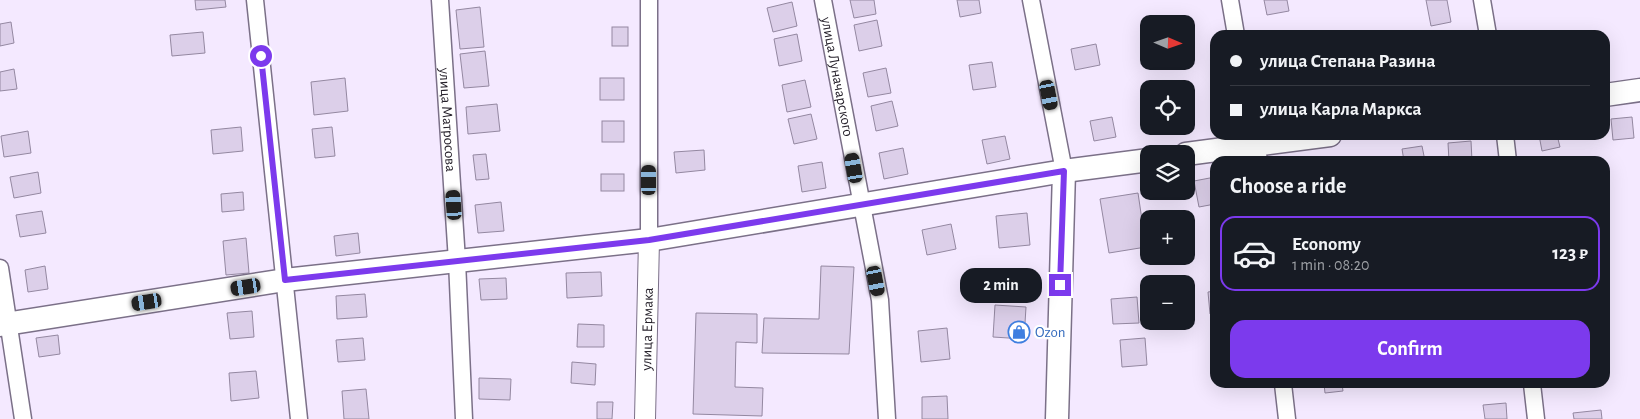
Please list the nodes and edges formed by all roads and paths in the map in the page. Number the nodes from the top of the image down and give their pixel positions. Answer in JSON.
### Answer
{"nodes":[{"id":1,"x":255,"y":0,"type":"edge"},
{"id":2,"x":440,"y":0,"type":"edge"},
{"id":3,"x":649,"y":0,"type":"edge"},
{"id":4,"x":823,"y":0,"type":"edge"},
{"id":5,"x":1031,"y":0,"type":"edge"},
{"id":6,"x":1230,"y":0,"type":"edge"},
{"id":7,"x":1482,"y":0,"type":"edge"},
{"id":8,"x":1235,"y":30,"type":"edge"},
{"id":9,"x":1487,"y":30,"type":"edge"},
{"id":10,"x":1640,"y":90,"type":"edge"},
{"id":11,"x":1610,"y":94,"type":"edge"},
{"id":12,"x":1300,"y":140,"type":"edge"},
{"id":13,"x":1506,"y":140,"type":"edge"},
{"id":14,"x":1257,"y":147,"type":"edge"},
{"id":15,"x":1195,"y":153,"type":"edge"},
{"id":16,"x":1508,"y":156,"type":"edge"},
{"id":17,"x":1140,"y":161,"type":"edge"},
{"id":18,"x":1064,"y":171,"type":"junction"},
{"id":19,"x":861,"y":205,"type":"junction"},
{"id":20,"x":649,"y":240,"type":"junction"},
{"id":21,"x":457,"y":261,"type":"junction"},
{"id":22,"x":0,"y":268,"type":"edge"},
{"id":23,"x":285,"y":280,"type":"junction"},
{"id":24,"x":4,"y":324,"type":"edge"},
{"id":25,"x":1283,"y":388,"type":"edge"},
{"id":26,"x":1532,"y":388,"type":"edge"},
{"id":27,"x":23,"y":419,"type":"edge"},
{"id":28,"x":299,"y":419,"type":"edge"},
{"id":29,"x":464,"y":419,"type":"edge"},
{"id":30,"x":645,"y":419,"type":"edge"},
{"id":31,"x":887,"y":419,"type":"edge"},
{"id":32,"x":1057,"y":419,"type":"edge"},
{"id":33,"x":1287,"y":419,"type":"edge"},
{"id":34,"x":1536,"y":419,"type":"edge"}],
"edges":[{"from":1,"to":23,"type":"street"},
{"from":2,"to":21,"type":"street","name":"улица Матросова"},
{"from":3,"to":20,"type":"street"},
{"from":4,"to":19,"type":"street","name":"улица Луначарского"},
{"from":5,"to":18,"type":"street"},
{"from":6,"to":8,"type":"street"},
{"from":7,"to":9,"type":"street"},
{"from":10,"to":11,"type":"main road"},
{"from":12,"to":14,"type":"main road"},
{"from":13,"to":16,"type":"street"},
{"from":14,"to":15,"type":"main road"},
{"from":17,"to":18,"type":"main road"},
{"from":18,"to":19,"type":"main road"},
{"from":18,"to":32,"type":"main road"},
{"from":19,"to":20,"type":"main road"},
{"from":19,"to":31,"type":"street","name":"улица Луначарского"},
{"from":20,"to":21,"type":"main road"},
{"from":20,"to":30,"type":"street","name":"улица Ермака"},
{"from":21,"to":23,"type":"main road"},
{"from":21,"to":29,"type":"street","name":"улица Матросова"},
{"from":22,"to":24,"type":"street"},
{"from":23,"to":24,"type":"main road"},
{"from":23,"to":28,"type":"street"},
{"from":24,"to":27,"type":"street"},
{"from":25,"to":33,"type":"street"},
{"from":26,"to":34,"type":"street"}]}
